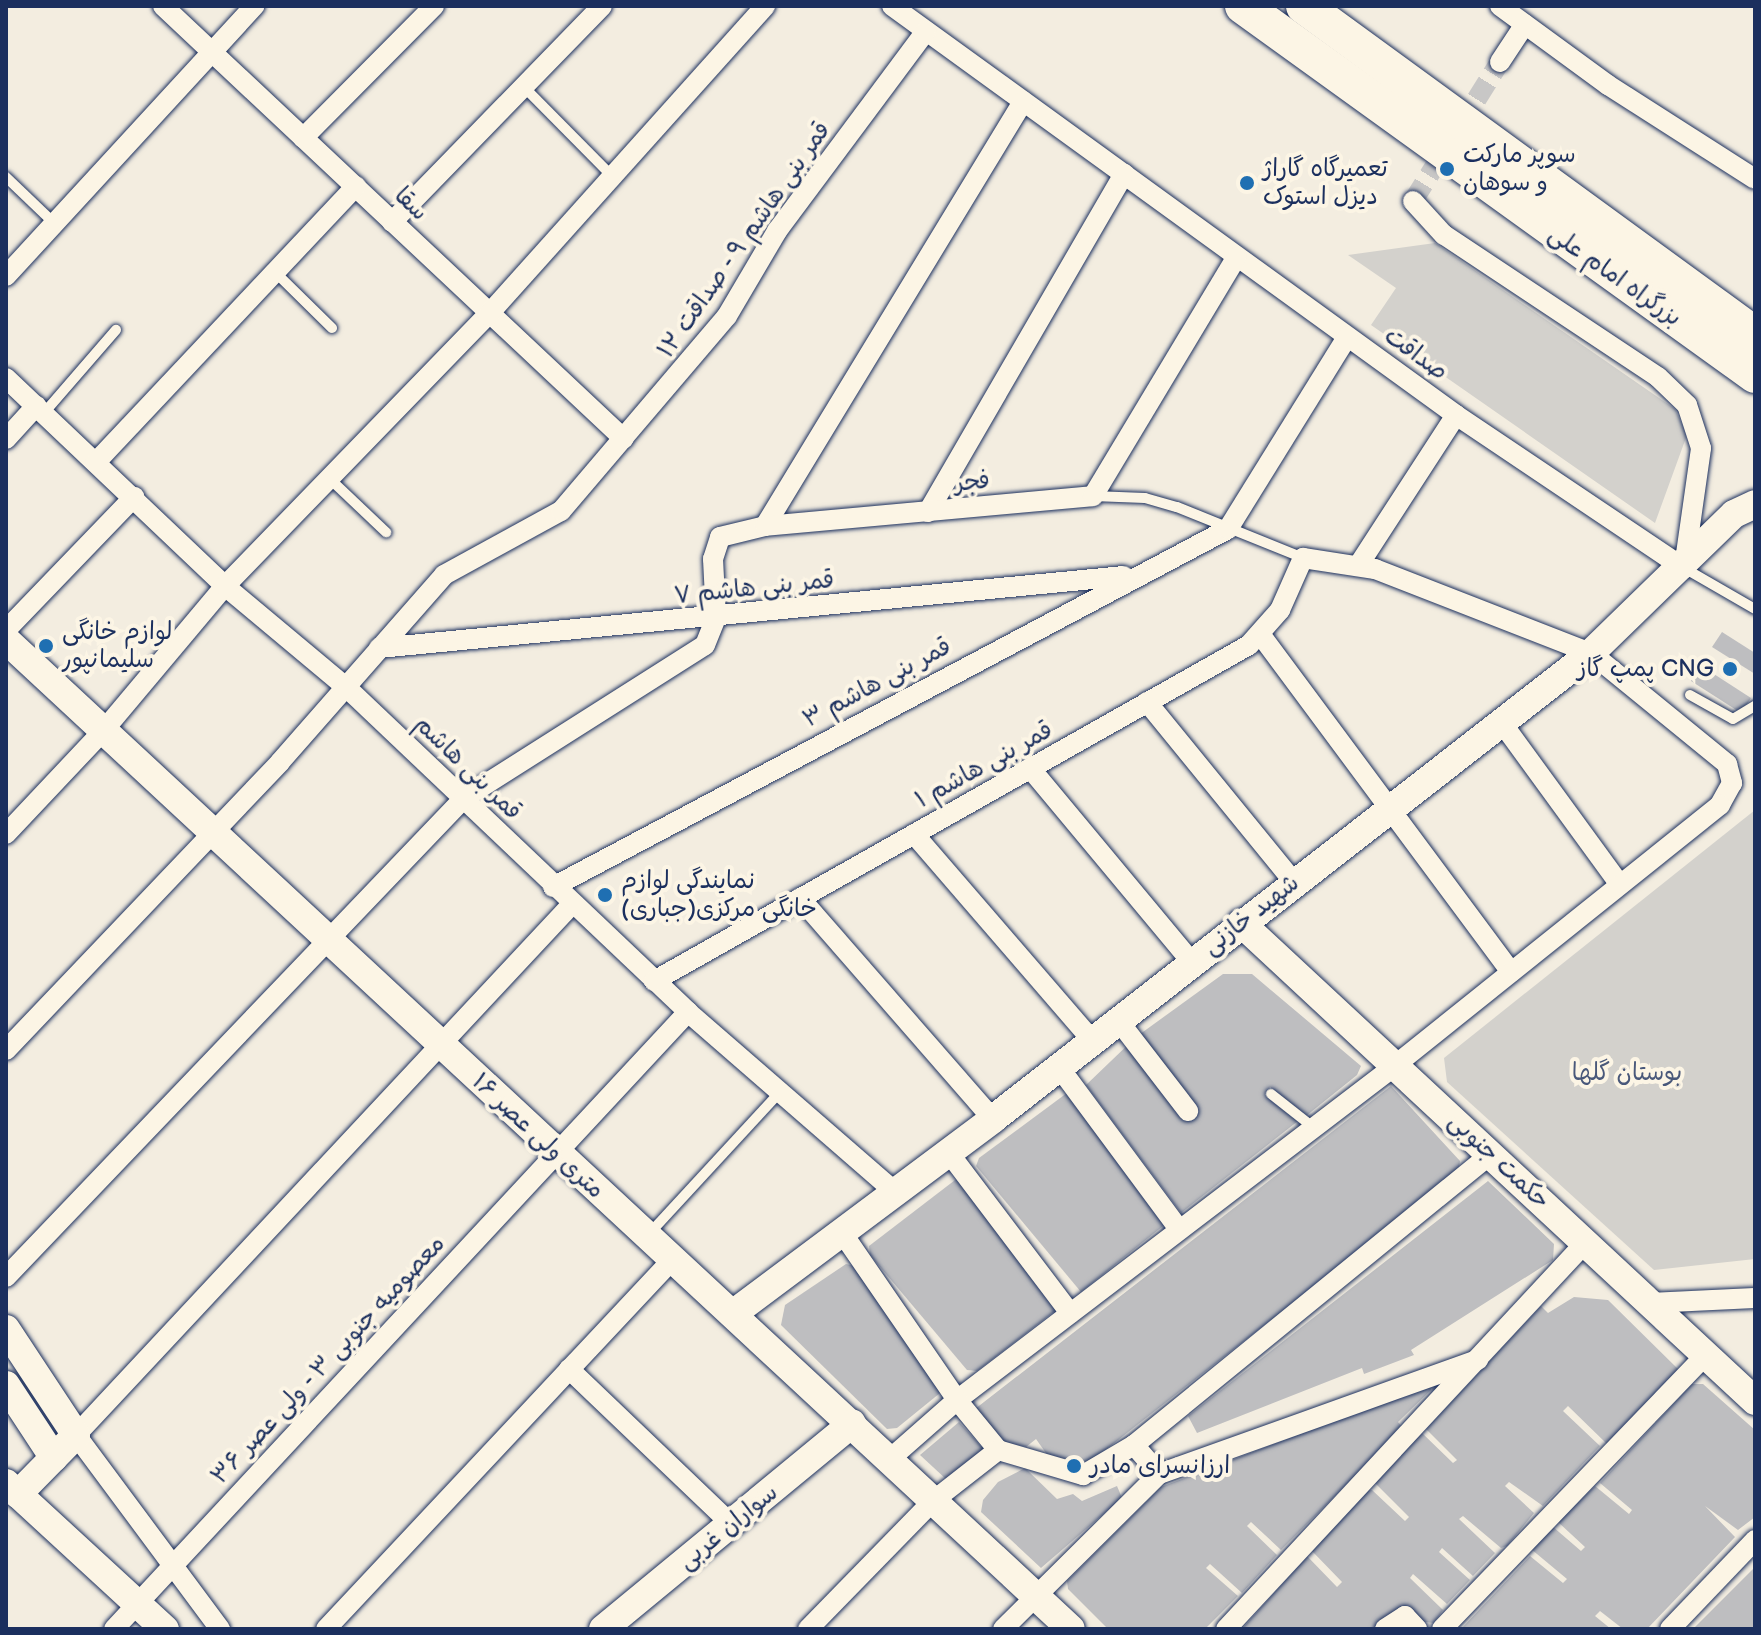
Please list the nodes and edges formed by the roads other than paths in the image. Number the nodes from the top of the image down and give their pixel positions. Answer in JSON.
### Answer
{"nodes":[{"id":1,"x":163,"y":6,"type":"edge"},
{"id":2,"x":254,"y":6,"type":"edge"},
{"id":3,"x":434,"y":6,"type":"edge"},
{"id":4,"x":602,"y":6,"type":"edge"},
{"id":5,"x":765,"y":6,"type":"edge"},
{"id":6,"x":892,"y":6,"type":"edge"},
{"id":7,"x":1243,"y":6,"type":"edge"},
{"id":8,"x":1304,"y":6,"type":"edge"},
{"id":9,"x":1500,"y":6,"type":"edge"},
{"id":10,"x":1525,"y":24,"type":"junction"},
{"id":11,"x":926,"y":31,"type":"junction"},
{"id":12,"x":213,"y":52,"type":"junction"},
{"id":13,"x":1500,"y":62,"type":"tunnel mouth"},
{"id":14,"x":524,"y":87,"type":"junction"},
{"id":15,"x":1023,"y":101,"type":"junction"},
{"id":16,"x":303,"y":138,"type":"junction"},
{"id":17,"x":1124,"y":174,"type":"junction"},
{"id":18,"x":612,"y":176,"type":"junction"},
{"id":19,"x":6,"y":177,"type":"edge"},
{"id":20,"x":1755,"y":179,"type":"edge"},
{"id":21,"x":356,"y":186,"type":"junction"},
{"id":22,"x":1413,"y":201,"type":"dead end"},
{"id":23,"x":392,"y":222,"type":"junction"},
{"id":24,"x":54,"y":223,"type":"junction"},
{"id":25,"x":1236,"y":258,"type":"junction"},
{"id":26,"x":275,"y":272,"type":"junction"},
{"id":27,"x":6,"y":276,"type":"edge"},
{"id":28,"x":1717,"y":307,"type":"junction"},
{"id":29,"x":488,"y":315,"type":"junction"},
{"id":30,"x":1755,"y":317,"type":"edge"},
{"id":31,"x":332,"y":328,"type":"dead end"},
{"id":32,"x":116,"y":330,"type":"dead end"},
{"id":33,"x":1755,"y":335,"type":"edge"},
{"id":34,"x":1347,"y":337,"type":"junction"},
{"id":35,"x":1755,"y":375,"type":"edge"},
{"id":36,"x":6,"y":378,"type":"edge"},
{"id":37,"x":40,"y":410,"type":"junction"},
{"id":38,"x":1456,"y":415,"type":"junction"},
{"id":39,"x":6,"y":439,"type":"edge"},
{"id":40,"x":624,"y":439,"type":"junction"},
{"id":41,"x":96,"y":462,"type":"junction"},
{"id":42,"x":329,"y":478,"type":"junction"},
{"id":43,"x":1093,"y":496,"type":"junction"},
{"id":44,"x":134,"y":497,"type":"junction"},
{"id":45,"x":1755,"y":504,"type":"edge"},
{"id":46,"x":928,"y":512,"type":"junction"},
{"id":47,"x":765,"y":526,"type":"junction"},
{"id":48,"x":1228,"y":529,"type":"junction"},
{"id":49,"x":386,"y":532,"type":"dead end"},
{"id":50,"x":1303,"y":558,"type":"junction"},
{"id":51,"x":1358,"y":566,"type":"junction"},
{"id":52,"x":1684,"y":568,"type":"junction"},
{"id":53,"x":1134,"y":575,"type":"junction"},
{"id":54,"x":225,"y":586,"type":"junction"},
{"id":55,"x":1755,"y":609,"type":"edge"},
{"id":56,"x":716,"y":618,"type":"junction"},
{"id":57,"x":6,"y":630,"type":"edge"},
{"id":58,"x":1260,"y":634,"type":"junction"},
{"id":59,"x":6,"y":640,"type":"edge"},
{"id":60,"x":379,"y":648,"type":"junction"},
{"id":61,"x":1591,"y":653,"type":"junction"},
{"id":62,"x":347,"y":688,"type":"junction"},
{"id":63,"x":1690,"y":695,"type":"dead end"},
{"id":64,"x":1147,"y":702,"type":"junction"},
{"id":65,"x":1755,"y":706,"type":"edge"},
{"id":66,"x":1502,"y":723,"type":"junction"},
{"id":67,"x":104,"y":730,"type":"junction"},
{"id":68,"x":1030,"y":768,"type":"junction"},
{"id":69,"x":464,"y":798,"type":"junction"},
{"id":70,"x":1392,"y":807,"type":"junction"},
{"id":71,"x":214,"y":832,"type":"junction"},
{"id":72,"x":6,"y":834,"type":"edge"},
{"id":73,"x":914,"y":834,"type":"junction"},
{"id":74,"x":1294,"y":882,"type":"junction"},
{"id":75,"x":1620,"y":885,"type":"junction"},
{"id":76,"x":553,"y":887,"type":"junction"},
{"id":77,"x":800,"y":898,"type":"junction"},
{"id":78,"x":572,"y":904,"type":"junction"},
{"id":79,"x":1241,"y":923,"type":"junction"},
{"id":80,"x":331,"y":942,"type":"junction"},
{"id":81,"x":1191,"y":961,"type":"junction"},
{"id":82,"x":1511,"y":972,"type":"junction"},
{"id":83,"x":654,"y":981,"type":"junction"},
{"id":84,"x":688,"y":1012,"type":"junction"},
{"id":85,"x":1118,"y":1020,"type":"junction"},
{"id":86,"x":1092,"y":1040,"type":"junction"},
{"id":87,"x":443,"y":1047,"type":"junction"},
{"id":88,"x":6,"y":1050,"type":"edge"},
{"id":89,"x":1396,"y":1065,"type":"junction"},
{"id":90,"x":1059,"y":1067,"type":"junction"},
{"id":91,"x":778,"y":1094,"type":"junction"},
{"id":92,"x":1271,"y":1094,"type":"dead end"},
{"id":93,"x":1188,"y":1111,"type":"dead end"},
{"id":94,"x":993,"y":1119,"type":"junction"},
{"id":95,"x":1313,"y":1127,"type":"junction"},
{"id":96,"x":557,"y":1153,"type":"junction"},
{"id":97,"x":949,"y":1153,"type":"junction"},
{"id":98,"x":1491,"y":1154,"type":"junction"},
{"id":99,"x":896,"y":1193,"type":"junction"},
{"id":100,"x":1179,"y":1229,"type":"junction"},
{"id":101,"x":843,"y":1234,"type":"junction"},
{"id":102,"x":647,"y":1237,"type":"junction"},
{"id":103,"x":1585,"y":1243,"type":"junction"},
{"id":104,"x":672,"y":1260,"type":"junction"},
{"id":105,"x":6,"y":1277,"type":"edge"},
{"id":106,"x":1755,"y":1298,"type":"edge"},
{"id":107,"x":1649,"y":1303,"type":"junction"},
{"id":108,"x":734,"y":1313,"type":"junction"},
{"id":109,"x":1070,"y":1313,"type":"junction"},
{"id":110,"x":6,"y":1329,"type":"edge"},
{"id":111,"x":1706,"y":1355,"type":"junction"},
{"id":112,"x":1478,"y":1360,"type":"junction"},
{"id":113,"x":569,"y":1369,"type":"junction"},
{"id":114,"x":6,"y":1385,"type":"edge"},
{"id":115,"x":957,"y":1400,"type":"junction"},
{"id":116,"x":1755,"y":1401,"type":"edge"},
{"id":117,"x":852,"y":1424,"type":"junction"},
{"id":118,"x":76,"y":1435,"type":"junction"},
{"id":119,"x":1134,"y":1445,"type":"junction"},
{"id":120,"x":998,"y":1450,"type":"junction"},
{"id":121,"x":54,"y":1458,"type":"junction"},
{"id":122,"x":890,"y":1459,"type":"junction"},
{"id":123,"x":1159,"y":1474,"type":"junction"},
{"id":124,"x":10,"y":1494,"type":"edge"},
{"id":125,"x":933,"y":1501,"type":"junction"},
{"id":126,"x":732,"y":1525,"type":"junction"},
{"id":127,"x":1755,"y":1540,"type":"edge"},
{"id":128,"x":170,"y":1567,"type":"junction"},
{"id":129,"x":1035,"y":1595,"type":"junction"},
{"id":130,"x":139,"y":1604,"type":"junction"},
{"id":131,"x":114,"y":1629,"type":"edge"},
{"id":132,"x":165,"y":1629,"type":"edge"},
{"id":133,"x":220,"y":1629,"type":"edge"},
{"id":134,"x":326,"y":1629,"type":"edge"},
{"id":135,"x":603,"y":1629,"type":"edge"},
{"id":136,"x":808,"y":1629,"type":"edge"},
{"id":137,"x":1003,"y":1629,"type":"edge"},
{"id":138,"x":1071,"y":1629,"type":"edge"},
{"id":139,"x":1226,"y":1629,"type":"edge"},
{"id":140,"x":1385,"y":1629,"type":"edge"},
{"id":141,"x":1417,"y":1629,"type":"edge"},
{"id":142,"x":1442,"y":1629,"type":"edge"},
{"id":143,"x":1670,"y":1629,"type":"edge"}],
"edges":[{"from":1,"to":12,"type":"street","name":"سقا"},
{"from":2,"to":12,"type":"street"},
{"from":3,"to":16,"type":"street"},
{"from":4,"to":14,"type":"street"},
{"from":5,"to":18,"type":"street"},
{"from":6,"to":11,"type":"street"},
{"from":7,"to":35,"type":"highway","name":"بزرگراه امام علی"},
{"from":8,"to":28,"type":"highway","name":"بزرگراه امام علی"},
{"from":9,"to":10,"type":"street"},
{"from":10,"to":13,"type":"street"},
{"from":10,"to":20,"type":"street"},
{"from":11,"to":15,"type":"street"},
{"from":11,"to":40,"type":"street","name":"قمر بنی هاشم ۹ - صداقت ۱۲"},
{"from":12,"to":16,"type":"street","name":"سقا"},
{"from":12,"to":24,"type":"street"},
{"from":14,"to":18,"type":"lane"},
{"from":14,"to":23,"type":"street"},
{"from":15,"to":17,"type":"street","name":"صداقت"},
{"from":15,"to":47,"type":"street"},
{"from":16,"to":21,"type":"street","name":"سقا"},
{"from":17,"to":25,"type":"street","name":"صداقت"},
{"from":17,"to":46,"type":"street"},
{"from":18,"to":29,"type":"street"},
{"from":19,"to":24,"type":"lane"},
{"from":21,"to":23,"type":"street","name":"سقا"},
{"from":21,"to":26,"type":"street"},
{"from":22,"to":52,"type":"street"},
{"from":23,"to":29,"type":"street","name":"سقا"},
{"from":24,"to":27,"type":"street"},
{"from":25,"to":34,"type":"street","name":"صداقت"},
{"from":25,"to":43,"type":"street"},
{"from":26,"to":31,"type":"lane"},
{"from":26,"to":41,"type":"street"},
{"from":28,"to":30,"type":"street"},
{"from":28,"to":33,"type":"highway","name":"بزرگراه امام علی"},
{"from":29,"to":40,"type":"street","name":"سقا"},
{"from":29,"to":42,"type":"street"},
{"from":32,"to":37,"type":"lane"},
{"from":34,"to":38,"type":"street","name":"صداقت"},
{"from":34,"to":48,"type":"street"},
{"from":36,"to":37,"type":"street","name":"قمر بنی هاشم"},
{"from":37,"to":39,"type":"street"},
{"from":37,"to":41,"type":"street","name":"قمر بنی هاشم"},
{"from":38,"to":51,"type":"street"},
{"from":38,"to":52,"type":"street","name":"صداقت"},
{"from":40,"to":60,"type":"street","name":"قمر بنی هاشم ۹ - صداقت ۱۲"},
{"from":41,"to":44,"type":"street","name":"قمر بنی هاشم"},
{"from":42,"to":49,"type":"lane"},
{"from":42,"to":54,"type":"street"},
{"from":43,"to":46,"type":"street","name":"فجر"},
{"from":43,"to":48,"type":"lane","name":"فجر"},
{"from":44,"to":54,"type":"street","name":"قمر بنی هاشم"},
{"from":44,"to":57,"type":"street"},
{"from":45,"to":52,"type":"street","name":"شهید خازنی"},
{"from":46,"to":47,"type":"street","name":"فجر"},
{"from":47,"to":56,"type":"street","name":"فجر"},
{"from":48,"to":50,"type":"lane","name":"فجر"},
{"from":48,"to":53,"type":"street","name":"قمر بنی هاشم ۳"},
{"from":50,"to":51,"type":"street"},
{"from":50,"to":58,"type":"street","name":"قمر بنی هاشم ۱"},
{"from":51,"to":61,"type":"street"},
{"from":52,"to":55,"type":"lane"},
{"from":52,"to":61,"type":"street","name":"شهید خازنی"},
{"from":53,"to":56,"type":"street","name":"قمر بنی هاشم ۷"},
{"from":53,"to":76,"type":"street","name":"قمر بنی هاشم ۳"},
{"from":54,"to":62,"type":"street","name":"قمر بنی هاشم"},
{"from":54,"to":67,"type":"street"},
{"from":56,"to":60,"type":"street","name":"قمر بنی هاشم ۷"},
{"from":56,"to":69,"type":"street"},
{"from":58,"to":64,"type":"street","name":"قمر بنی هاشم ۱"},
{"from":58,"to":70,"type":"street"},
{"from":59,"to":67,"type":"street","name":"۱۶ متری ولی عصر"},
{"from":60,"to":62,"type":"street","name":"قمر بنی هاشم ۹ - صداقت ۱۲"},
{"from":61,"to":66,"type":"street","name":"شهید خازنی"},
{"from":61,"to":75,"type":"street"},
{"from":62,"to":69,"type":"street","name":"قمر بنی هاشم"},
{"from":62,"to":71,"type":"street","name":"قمر بنی هاشم ۹ - صداقت ۱۲"},
{"from":63,"to":65,"type":"lane"},
{"from":64,"to":68,"type":"street","name":"قمر بنی هاشم ۱"},
{"from":64,"to":74,"type":"street"},
{"from":66,"to":70,"type":"street","name":"شهید خازنی"},
{"from":66,"to":75,"type":"street"},
{"from":67,"to":71,"type":"street","name":"۱۶ متری ولی عصر"},
{"from":67,"to":72,"type":"street"},
{"from":68,"to":73,"type":"street","name":"قمر بنی هاشم ۱"},
{"from":68,"to":81,"type":"street"},
{"from":69,"to":76,"type":"street","name":"قمر بنی هاشم"},
{"from":69,"to":80,"type":"street"},
{"from":70,"to":74,"type":"street","name":"شهید خازنی"},
{"from":70,"to":82,"type":"street"},
{"from":71,"to":80,"type":"street","name":"۱۶ متری ولی عصر"},
{"from":71,"to":88,"type":"street","name":"قمر بنی هاشم ۹ - صداقت ۱۲"},
{"from":73,"to":77,"type":"street","name":"قمر بنی هاشم ۱"},
{"from":73,"to":86,"type":"street"},
{"from":74,"to":79,"type":"street","name":"شهید خازنی"},
{"from":75,"to":82,"type":"street"},
{"from":76,"to":78,"type":"street","name":"قمر بنی هاشم"},
{"from":77,"to":83,"type":"street","name":"قمر بنی هاشم ۱"},
{"from":77,"to":94,"type":"street"},
{"from":78,"to":83,"type":"street","name":"قمر بنی هاشم"},
{"from":78,"to":87,"type":"street"},
{"from":79,"to":81,"type":"street","name":"شهید خازنی"},
{"from":79,"to":89,"type":"street","name":"حکمت جنوبی"},
{"from":80,"to":87,"type":"street","name":"۱۶ متری ولی عصر"},
{"from":80,"to":105,"type":"street"},
{"from":81,"to":85,"type":"street","name":"شهید خازنی"},
{"from":82,"to":89,"type":"street"},
{"from":83,"to":84,"type":"street","name":"قمر بنی هاشم"},
{"from":84,"to":91,"type":"street","name":"قمر بنی هاشم"},
{"from":84,"to":96,"type":"street","name":"معصومیه جنوبی ۳ - ولی عصر ۳۶"},
{"from":85,"to":86,"type":"street","name":"شهید خازنی"},
{"from":85,"to":93,"type":"street"},
{"from":86,"to":90,"type":"street","name":"شهید خازنی"},
{"from":87,"to":96,"type":"street","name":"۱۶ متری ولی عصر"},
{"from":87,"to":118,"type":"street"},
{"from":89,"to":95,"type":"street"},
{"from":89,"to":98,"type":"street","name":"حکمت جنوبی"},
{"from":90,"to":94,"type":"street","name":"شهید خازنی"},
{"from":90,"to":100,"type":"street"},
{"from":91,"to":99,"type":"street","name":"قمر بنی هاشم"},
{"from":91,"to":102,"type":"lane"},
{"from":92,"to":95,"type":"lane"},
{"from":94,"to":97,"type":"street","name":"شهید خازنی"},
{"from":95,"to":100,"type":"street"},
{"from":96,"to":102,"type":"street","name":"۱۶ متری ولی عصر"},
{"from":96,"to":128,"type":"street","name":"معصومیه جنوبی ۳ - ولی عصر ۳۶"},
{"from":97,"to":99,"type":"street","name":"شهید خازنی"},
{"from":97,"to":109,"type":"street"},
{"from":98,"to":103,"type":"street","name":"حکمت جنوبی"},
{"from":98,"to":119,"type":"street"},
{"from":99,"to":101,"type":"street","name":"شهید خازنی"},
{"from":100,"to":109,"type":"street"},
{"from":101,"to":108,"type":"street","name":"شهید خازنی"},
{"from":101,"to":115,"type":"street"},
{"from":102,"to":104,"type":"street","name":"۱۶ متری ولی عصر"},
{"from":103,"to":107,"type":"street","name":"حکمت جنوبی"},
{"from":103,"to":112,"type":"street"},
{"from":104,"to":108,"type":"street","name":"۱۶ متری ولی عصر"},
{"from":104,"to":113,"type":"street"},
{"from":106,"to":107,"type":"street"},
{"from":107,"to":111,"type":"street","name":"حکمت جنوبی"},
{"from":108,"to":117,"type":"street","name":"۱۶ متری ولی عصر"},
{"from":109,"to":115,"type":"street"},
{"from":110,"to":118,"type":"street"},
{"from":111,"to":116,"type":"street","name":"حکمت جنوبی"},
{"from":111,"to":142,"type":"street"},
{"from":112,"to":123,"type":"street"},
{"from":112,"to":139,"type":"street"},
{"from":113,"to":126,"type":"street"},
{"from":113,"to":134,"type":"street"},
{"from":114,"to":121,"type":"street"},
{"from":115,"to":120,"type":"street"},
{"from":115,"to":122,"type":"street"},
{"from":117,"to":122,"type":"street","name":"۱۶ متری ولی عصر"},
{"from":117,"to":126,"type":"street","name":"سواران غربی"},
{"from":118,"to":121,"type":"street"},
{"from":118,"to":128,"type":"street"},
{"from":119,"to":120,"type":"street"},
{"from":119,"to":123,"type":"street"},
{"from":120,"to":125,"type":"street"},
{"from":121,"to":124,"type":"street"},
{"from":122,"to":125,"type":"street","name":"۱۶ متری ولی عصر"},
{"from":123,"to":129,"type":"street"},
{"from":124,"to":130,"type":"street"},
{"from":125,"to":129,"type":"street","name":"۱۶ متری ولی عصر"},
{"from":125,"to":136,"type":"street"},
{"from":126,"to":135,"type":"street","name":"سواران غربی"},
{"from":127,"to":143,"type":"street"},
{"from":128,"to":130,"type":"street","name":"معصومیه جنوبی ۳ - ولی عصر ۳۶"},
{"from":128,"to":133,"type":"street"},
{"from":129,"to":137,"type":"street"},
{"from":129,"to":138,"type":"street","name":"۱۶ متری ولی عصر"},
{"from":130,"to":131,"type":"street","name":"معصومیه جنوبی ۳ - ولی عصر ۳۶"},
{"from":130,"to":132,"type":"street"},
{"from":140,"to":141,"type":"street"}]}
